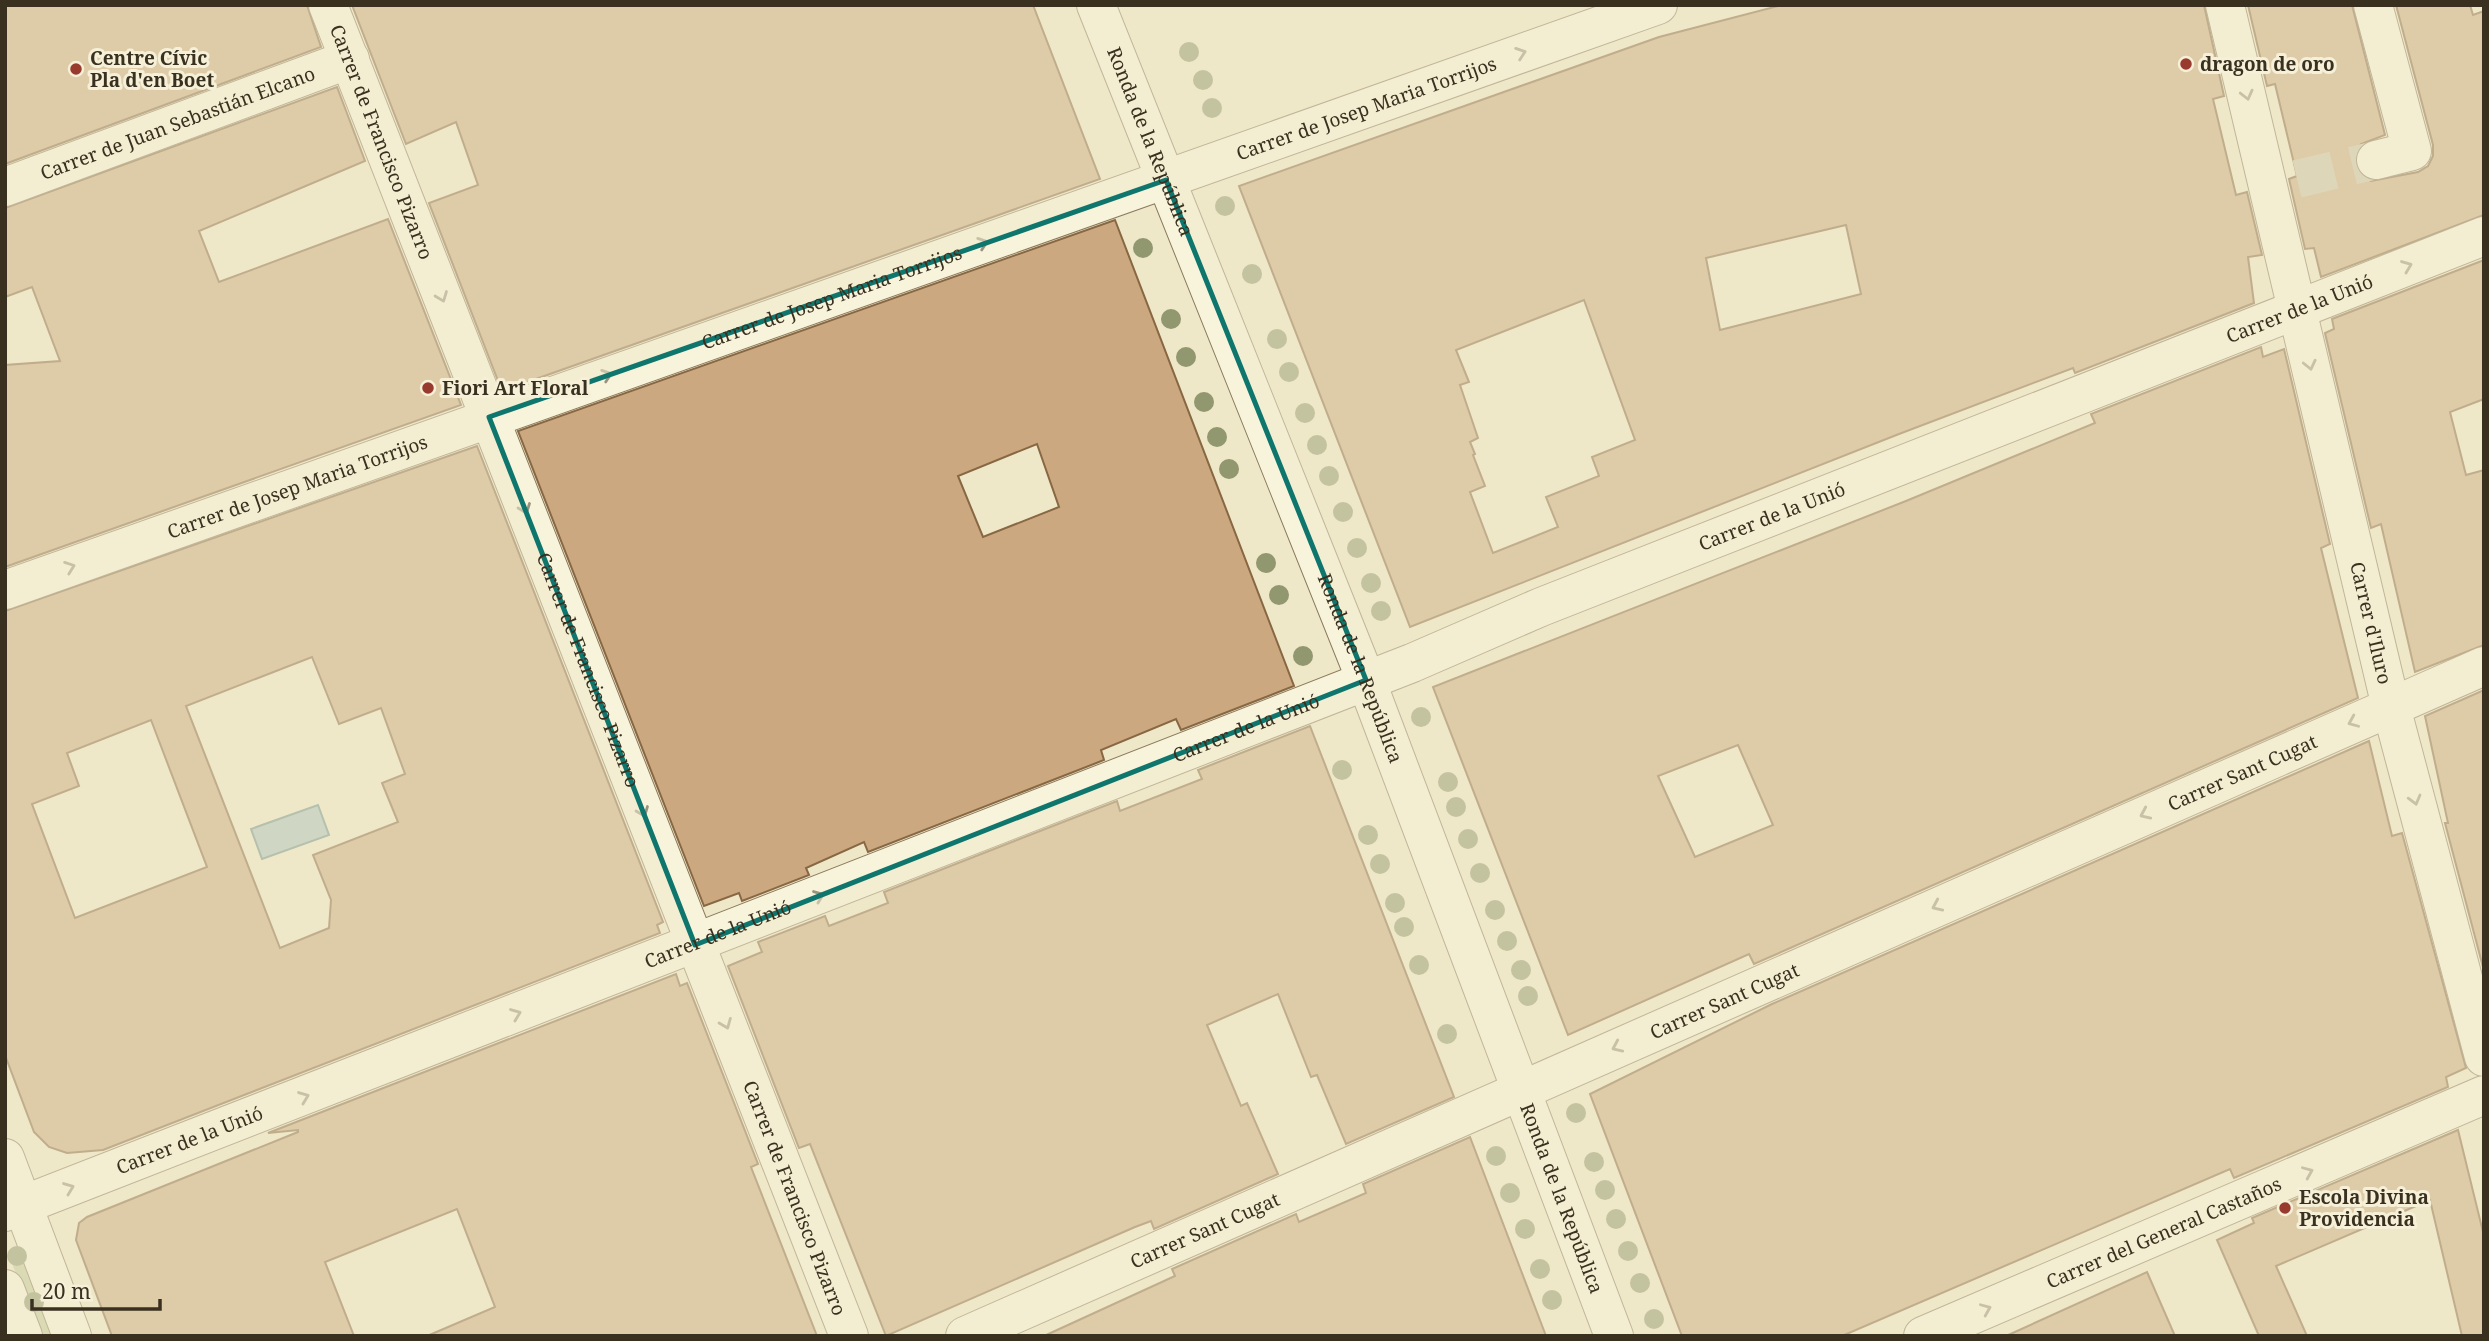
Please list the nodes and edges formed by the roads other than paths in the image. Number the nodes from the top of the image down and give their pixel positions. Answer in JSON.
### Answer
{"nodes":[{"id":1,"x":328,"y":5,"type":"edge"},
{"id":2,"x":1096,"y":5,"type":"edge"},
{"id":3,"x":1658,"y":5,"type":"edge"},
{"id":4,"x":2225,"y":5,"type":"edge"},
{"id":5,"x":2372,"y":5,"type":"edge"},
{"id":6,"x":350,"y":59,"type":"junction"},
{"id":7,"x":2376,"y":160,"type":"tunnel mouth"},
{"id":8,"x":1166,"y":180,"type":"junction"},
{"id":9,"x":5,"y":187,"type":"edge"},
{"id":10,"x":2484,"y":236,"type":"edge"},
{"id":11,"x":2298,"y":309,"type":"junction"},
{"id":12,"x":489,"y":417,"type":"junction"},
{"id":13,"x":5,"y":590,"type":"edge"},
{"id":14,"x":2484,"y":666,"type":"edge"},
{"id":15,"x":1366,"y":680,"type":"junction"},
{"id":16,"x":2391,"y":707,"type":"junction"},
{"id":17,"x":695,"y":945,"type":"junction"},
{"id":18,"x":2484,"y":1057,"type":"edge"},
{"id":19,"x":1523,"y":1090,"type":"junction"},
{"id":20,"x":2484,"y":1095,"type":"edge"},
{"id":21,"x":5,"y":1158,"type":"edge"},
{"id":22,"x":14,"y":1209,"type":"edge"},
{"id":23,"x":5,"y":1289,"type":"edge"},
{"id":24,"x":23,"y":1336,"type":"edge"},
{"id":25,"x":72,"y":1336,"type":"edge"},
{"id":26,"x":849,"y":1336,"type":"edge"},
{"id":27,"x":965,"y":1336,"type":"edge"},
{"id":28,"x":1614,"y":1336,"type":"edge"},
{"id":29,"x":1923,"y":1336,"type":"edge"}],
"edges":[{"from":1,"to":6,"type":"street","name":"Carrer de Francisco Pizarro"},
{"from":2,"to":8,"type":"street","name":"Ronda de la República"},
{"from":8,"to":3,"type":"street","name":"Carrer de Josep Maria Torrijos","one_way":true},
{"from":4,"to":11,"type":"street","name":"Carrer d'Iluro","one_way":true},
{"from":5,"to":7,"type":"street"},
{"from":6,"to":9,"type":"street","name":"Carrer de Juan Sebastián Elcano"},
{"from":6,"to":12,"type":"street","name":"Carrer de Francisco Pizarro","one_way":true},
{"from":12,"to":8,"type":"street","name":"Carrer de Josep Maria Torrijos","one_way":true},
{"from":8,"to":15,"type":"street","name":"Ronda de la República"},
{"from":11,"to":10,"type":"street","name":"Carrer de la Unió","one_way":true},
{"from":11,"to":15,"type":"street","name":"Carrer de la Unió"},
{"from":11,"to":16,"type":"street","name":"Carrer d'Iluro","one_way":true},
{"from":13,"to":12,"type":"street","name":"Carrer de Josep Maria Torrijos","one_way":true},
{"from":12,"to":17,"type":"street","name":"Carrer de Francisco Pizarro","one_way":true},
{"from":14,"to":16,"type":"street","name":"Carrer Sant Cugat"},
{"from":17,"to":15,"type":"street","name":"Carrer de la Unió","one_way":true},
{"from":15,"to":19,"type":"street","name":"Ronda de la República"},
{"from":16,"to":18,"type":"street","name":"Carrer d'Iluro","one_way":true},
{"from":16,"to":19,"type":"street","name":"Carrer Sant Cugat","one_way":true},
{"from":22,"to":17,"type":"street","name":"Carrer de la Unió","one_way":true},
{"from":17,"to":26,"type":"street","name":"Carrer de Francisco Pizarro","one_way":true},
{"from":19,"to":27,"type":"street","name":"Carrer Sant Cugat"},
{"from":19,"to":28,"type":"street","name":"Ronda de la República"},
{"from":29,"to":20,"type":"street","name":"Carrer del General Castaños","one_way":true},
{"from":21,"to":22,"type":"street"},
{"from":22,"to":25,"type":"street"},
{"from":23,"to":24,"type":"street"}]}
